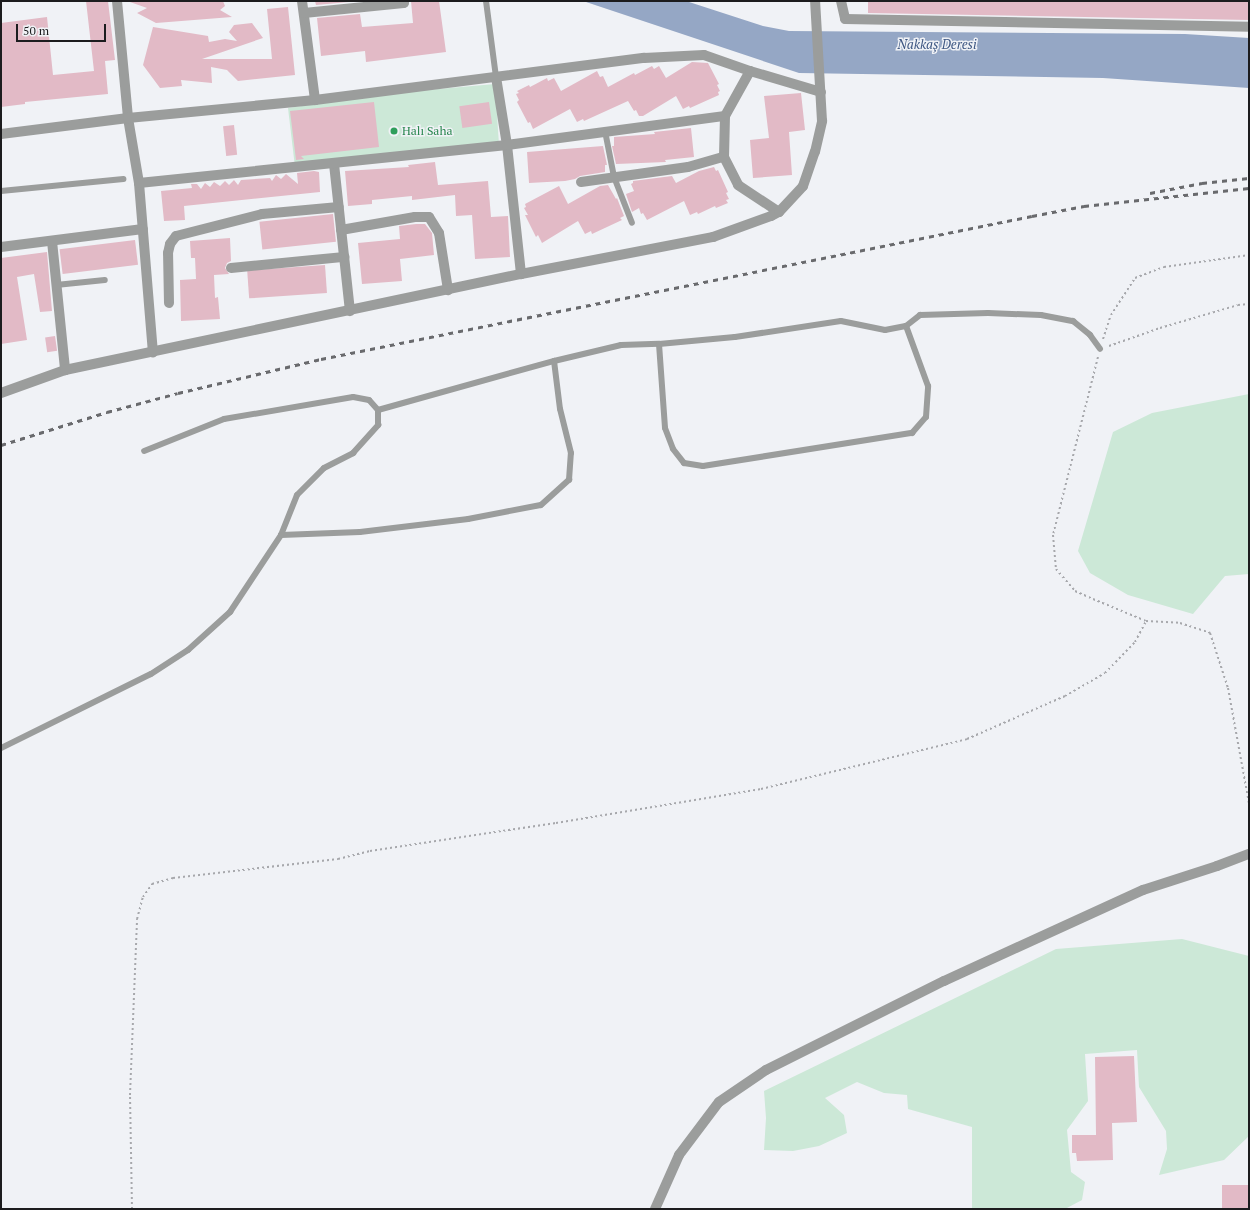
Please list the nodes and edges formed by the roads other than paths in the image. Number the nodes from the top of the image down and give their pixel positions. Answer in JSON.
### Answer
{"nodes":[{"id":1,"x":117,"y":1,"type":"edge"},
{"id":2,"x":302,"y":1,"type":"edge"},
{"id":3,"x":404,"y":1,"type":"edge"},
{"id":4,"x":486,"y":1,"type":"edge"},
{"id":5,"x":815,"y":1,"type":"edge"},
{"id":6,"x":841,"y":1,"type":"edge"},
{"id":7,"x":304,"y":13,"type":"junction"},
{"id":8,"x":1249,"y":27,"type":"edge"},
{"id":9,"x":750,"y":71,"type":"junction"},
{"id":10,"x":496,"y":77,"type":"junction"},
{"id":11,"x":821,"y":92,"type":"junction"},
{"id":12,"x":315,"y":100,"type":"junction"},
{"id":13,"x":725,"y":116,"type":"junction"},
{"id":14,"x":128,"y":118,"type":"junction"},
{"id":15,"x":605,"y":131,"type":"junction"},
{"id":16,"x":1,"y":134,"type":"edge"},
{"id":17,"x":507,"y":145,"type":"junction"},
{"id":18,"x":724,"y":157,"type":"junction"},
{"id":19,"x":334,"y":164,"type":"junction"},
{"id":20,"x":614,"y":177,"type":"junction"},
{"id":21,"x":123,"y":179,"type":"dead end"},
{"id":22,"x":581,"y":182,"type":"dead end"},
{"id":23,"x":139,"y":183,"type":"junction"},
{"id":24,"x":1,"y":191,"type":"edge"},
{"id":25,"x":339,"y":206,"type":"junction"},
{"id":26,"x":779,"y":212,"type":"junction"},
{"id":27,"x":632,"y":223,"type":"dead end"},
{"id":28,"x":143,"y":229,"type":"junction"},
{"id":29,"x":341,"y":230,"type":"junction"},
{"id":30,"x":52,"y":241,"type":"junction"},
{"id":31,"x":1,"y":246,"type":"edge"},
{"id":32,"x":344,"y":258,"type":"junction"},
{"id":33,"x":231,"y":268,"type":"dead end"},
{"id":34,"x":521,"y":274,"type":"junction"},
{"id":35,"x":104,"y":280,"type":"dead end"},
{"id":36,"x":56,"y":285,"type":"junction"},
{"id":37,"x":448,"y":290,"type":"junction"},
{"id":38,"x":169,"y":302,"type":"dead end"},
{"id":39,"x":350,"y":311,"type":"junction"},
{"id":40,"x":906,"y":326,"type":"junction"},
{"id":41,"x":659,"y":344,"type":"junction"},
{"id":42,"x":1100,"y":349,"type":"road end"},
{"id":43,"x":153,"y":352,"type":"junction"},
{"id":44,"x":554,"y":360,"type":"junction"},
{"id":45,"x":65,"y":370,"type":"junction"},
{"id":46,"x":1,"y":392,"type":"edge"},
{"id":47,"x":378,"y":410,"type":"junction"},
{"id":48,"x":144,"y":451,"type":"dead end"},
{"id":49,"x":281,"y":535,"type":"junction"},
{"id":50,"x":1,"y":748,"type":"edge"},
{"id":51,"x":1249,"y":854,"type":"edge"},
{"id":52,"x":655,"y":1209,"type":"edge"}],
"edges":[{"from":1,"to":14,"type":"street"},
{"from":2,"to":7,"type":"street"},
{"from":3,"to":7,"type":"street"},
{"from":4,"to":10,"type":"lane"},
{"from":5,"to":11,"type":"street"},
{"from":6,"to":8,"type":"street"},
{"from":7,"to":12,"type":"street"},
{"from":9,"to":10,"type":"street"},
{"from":9,"to":11,"type":"street"},
{"from":9,"to":13,"type":"street"},
{"from":10,"to":12,"type":"street"},
{"from":10,"to":17,"type":"street"},
{"from":11,"to":26,"type":"street"},
{"from":12,"to":14,"type":"street"},
{"from":13,"to":15,"type":"street"},
{"from":13,"to":18,"type":"street"},
{"from":14,"to":16,"type":"street"},
{"from":14,"to":23,"type":"street"},
{"from":15,"to":17,"type":"street"},
{"from":15,"to":20,"type":"lane"},
{"from":17,"to":19,"type":"street"},
{"from":17,"to":34,"type":"street"},
{"from":18,"to":20,"type":"street"},
{"from":18,"to":26,"type":"street"},
{"from":19,"to":23,"type":"street"},
{"from":19,"to":25,"type":"street"},
{"from":20,"to":22,"type":"street"},
{"from":20,"to":27,"type":"lane"},
{"from":21,"to":24,"type":"lane"},
{"from":23,"to":28,"type":"street"},
{"from":25,"to":29,"type":"street"},
{"from":25,"to":38,"type":"street"},
{"from":26,"to":34,"type":"street"},
{"from":28,"to":30,"type":"street"},
{"from":28,"to":43,"type":"street"},
{"from":29,"to":32,"type":"street"},
{"from":29,"to":37,"type":"street"},
{"from":30,"to":31,"type":"street"},
{"from":30,"to":36,"type":"street"},
{"from":32,"to":33,"type":"street"},
{"from":32,"to":39,"type":"street"},
{"from":34,"to":37,"type":"street"},
{"from":35,"to":36,"type":"lane"},
{"from":36,"to":45,"type":"street"},
{"from":37,"to":39,"type":"street"},
{"from":39,"to":43,"type":"street"},
{"from":40,"to":41,"type":"lane"},
{"from":40,"to":41,"type":"lane"},
{"from":40,"to":42,"type":"lane"},
{"from":41,"to":44,"type":"lane"},
{"from":43,"to":45,"type":"street"},
{"from":44,"to":47,"type":"lane"},
{"from":44,"to":49,"type":"lane"},
{"from":45,"to":46,"type":"street"},
{"from":47,"to":48,"type":"lane"},
{"from":47,"to":49,"type":"lane"},
{"from":49,"to":50,"type":"lane"},
{"from":51,"to":52,"type":"street"}]}
